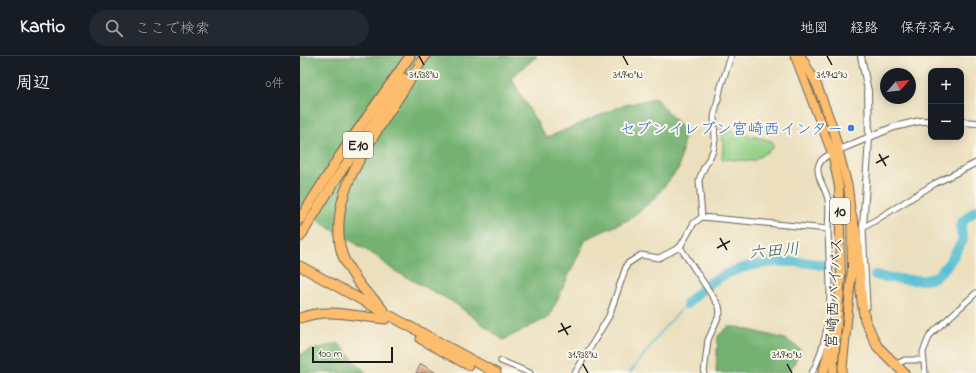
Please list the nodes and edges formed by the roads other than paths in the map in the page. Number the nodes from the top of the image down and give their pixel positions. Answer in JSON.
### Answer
{"nodes":[{"id":1,"x":410,"y":56,"type":"edge"},
{"id":2,"x":421,"y":56,"type":"edge"},
{"id":3,"x":425,"y":56,"type":"edge"},
{"id":4,"x":731,"y":56,"type":"edge"},
{"id":5,"x":795,"y":56,"type":"edge"},
{"id":6,"x":801,"y":56,"type":"edge"},
{"id":7,"x":861,"y":56,"type":"edge"},
{"id":8,"x":928,"y":121,"type":"edge"},
{"id":9,"x":964,"y":122,"type":"edge"},
{"id":10,"x":976,"y":123,"type":"edge"},
{"id":11,"x":869,"y":138,"type":"junction"},
{"id":12,"x":835,"y":152,"type":"junction"},
{"id":13,"x":976,"y":163,"type":"edge"},
{"id":14,"x":851,"y":214,"type":"junction"},
{"id":15,"x":702,"y":217,"type":"junction"},
{"id":16,"x":300,"y":219,"type":"edge"},
{"id":17,"x":863,"y":228,"type":"junction"},
{"id":18,"x":828,"y":229,"type":"junction"},
{"id":19,"x":300,"y":237,"type":"edge"},
{"id":20,"x":680,"y":247,"type":"junction"},
{"id":21,"x":300,"y":266,"type":"edge"},
{"id":22,"x":300,"y":273,"type":"edge"},
{"id":23,"x":976,"y":293,"type":"edge"},
{"id":24,"x":838,"y":308,"type":"junction"},
{"id":25,"x":385,"y":316,"type":"junction"},
{"id":26,"x":300,"y":318,"type":"edge"},
{"id":27,"x":923,"y":360,"type":"junction"},
{"id":28,"x":501,"y":361,"type":"dead end"},
{"id":29,"x":899,"y":363,"type":"junction"},
{"id":30,"x":483,"y":373,"type":"edge"},
{"id":31,"x":496,"y":373,"type":"edge"},
{"id":32,"x":530,"y":373,"type":"edge"},
{"id":33,"x":575,"y":373,"type":"edge"},
{"id":34,"x":704,"y":373,"type":"edge"},
{"id":35,"x":812,"y":373,"type":"edge"},
{"id":36,"x":823,"y":373,"type":"edge"},
{"id":37,"x":833,"y":373,"type":"edge"},
{"id":38,"x":842,"y":373,"type":"edge"},
{"id":39,"x":904,"y":373,"type":"edge"},
{"id":40,"x":910,"y":373,"type":"edge"},
{"id":41,"x":925,"y":373,"type":"edge"}],
"edges":[{"from":1,"to":16,"type":"highway","number":"E10"},
{"from":2,"to":19,"type":"highway","number":"E10"},
{"from":3,"to":25,"type":"highway"},
{"from":4,"to":15,"type":"street"},
{"from":5,"to":12,"type":"highway","name":"宮崎西バイパス","number":"10"},
{"from":6,"to":12,"type":"highway","name":"宮崎西バイパス","number":"10"},
{"from":7,"to":11,"type":"street"},
{"from":8,"to":11,"type":"street"},
{"from":9,"to":10,"type":"street"},
{"from":11,"to":12,"type":"street"},
{"from":11,"to":17,"type":"street"},
{"from":12,"to":14,"type":"highway","name":"宮崎西バイパス","number":"10"},
{"from":12,"to":18,"type":"street"},
{"from":12,"to":24,"type":"highway","name":"宮崎西バイパス","number":"10"},
{"from":13,"to":17,"type":"street"},
{"from":14,"to":38,"type":"highway","name":"宮崎西バイパス","number":"10"},
{"from":14,"to":39,"type":"highway"},
{"from":15,"to":18,"type":"street"},
{"from":15,"to":20,"type":"street"},
{"from":17,"to":29,"type":"street"},
{"from":18,"to":35,"type":"street"},
{"from":20,"to":33,"type":"street"},
{"from":20,"to":34,"type":"street"},
{"from":21,"to":25,"type":"highway"},
{"from":22,"to":25,"type":"highway"},
{"from":23,"to":27,"type":"street"},
{"from":24,"to":36,"type":"highway"},
{"from":24,"to":37,"type":"highway","name":"宮崎西バイパス","number":"10"},
{"from":25,"to":26,"type":"highway"},
{"from":25,"to":30,"type":"highway"},
{"from":25,"to":31,"type":"highway"},
{"from":27,"to":29,"type":"street"},
{"from":27,"to":41,"type":"street"},
{"from":28,"to":32,"type":"street"},
{"from":29,"to":40,"type":"street"}]}
